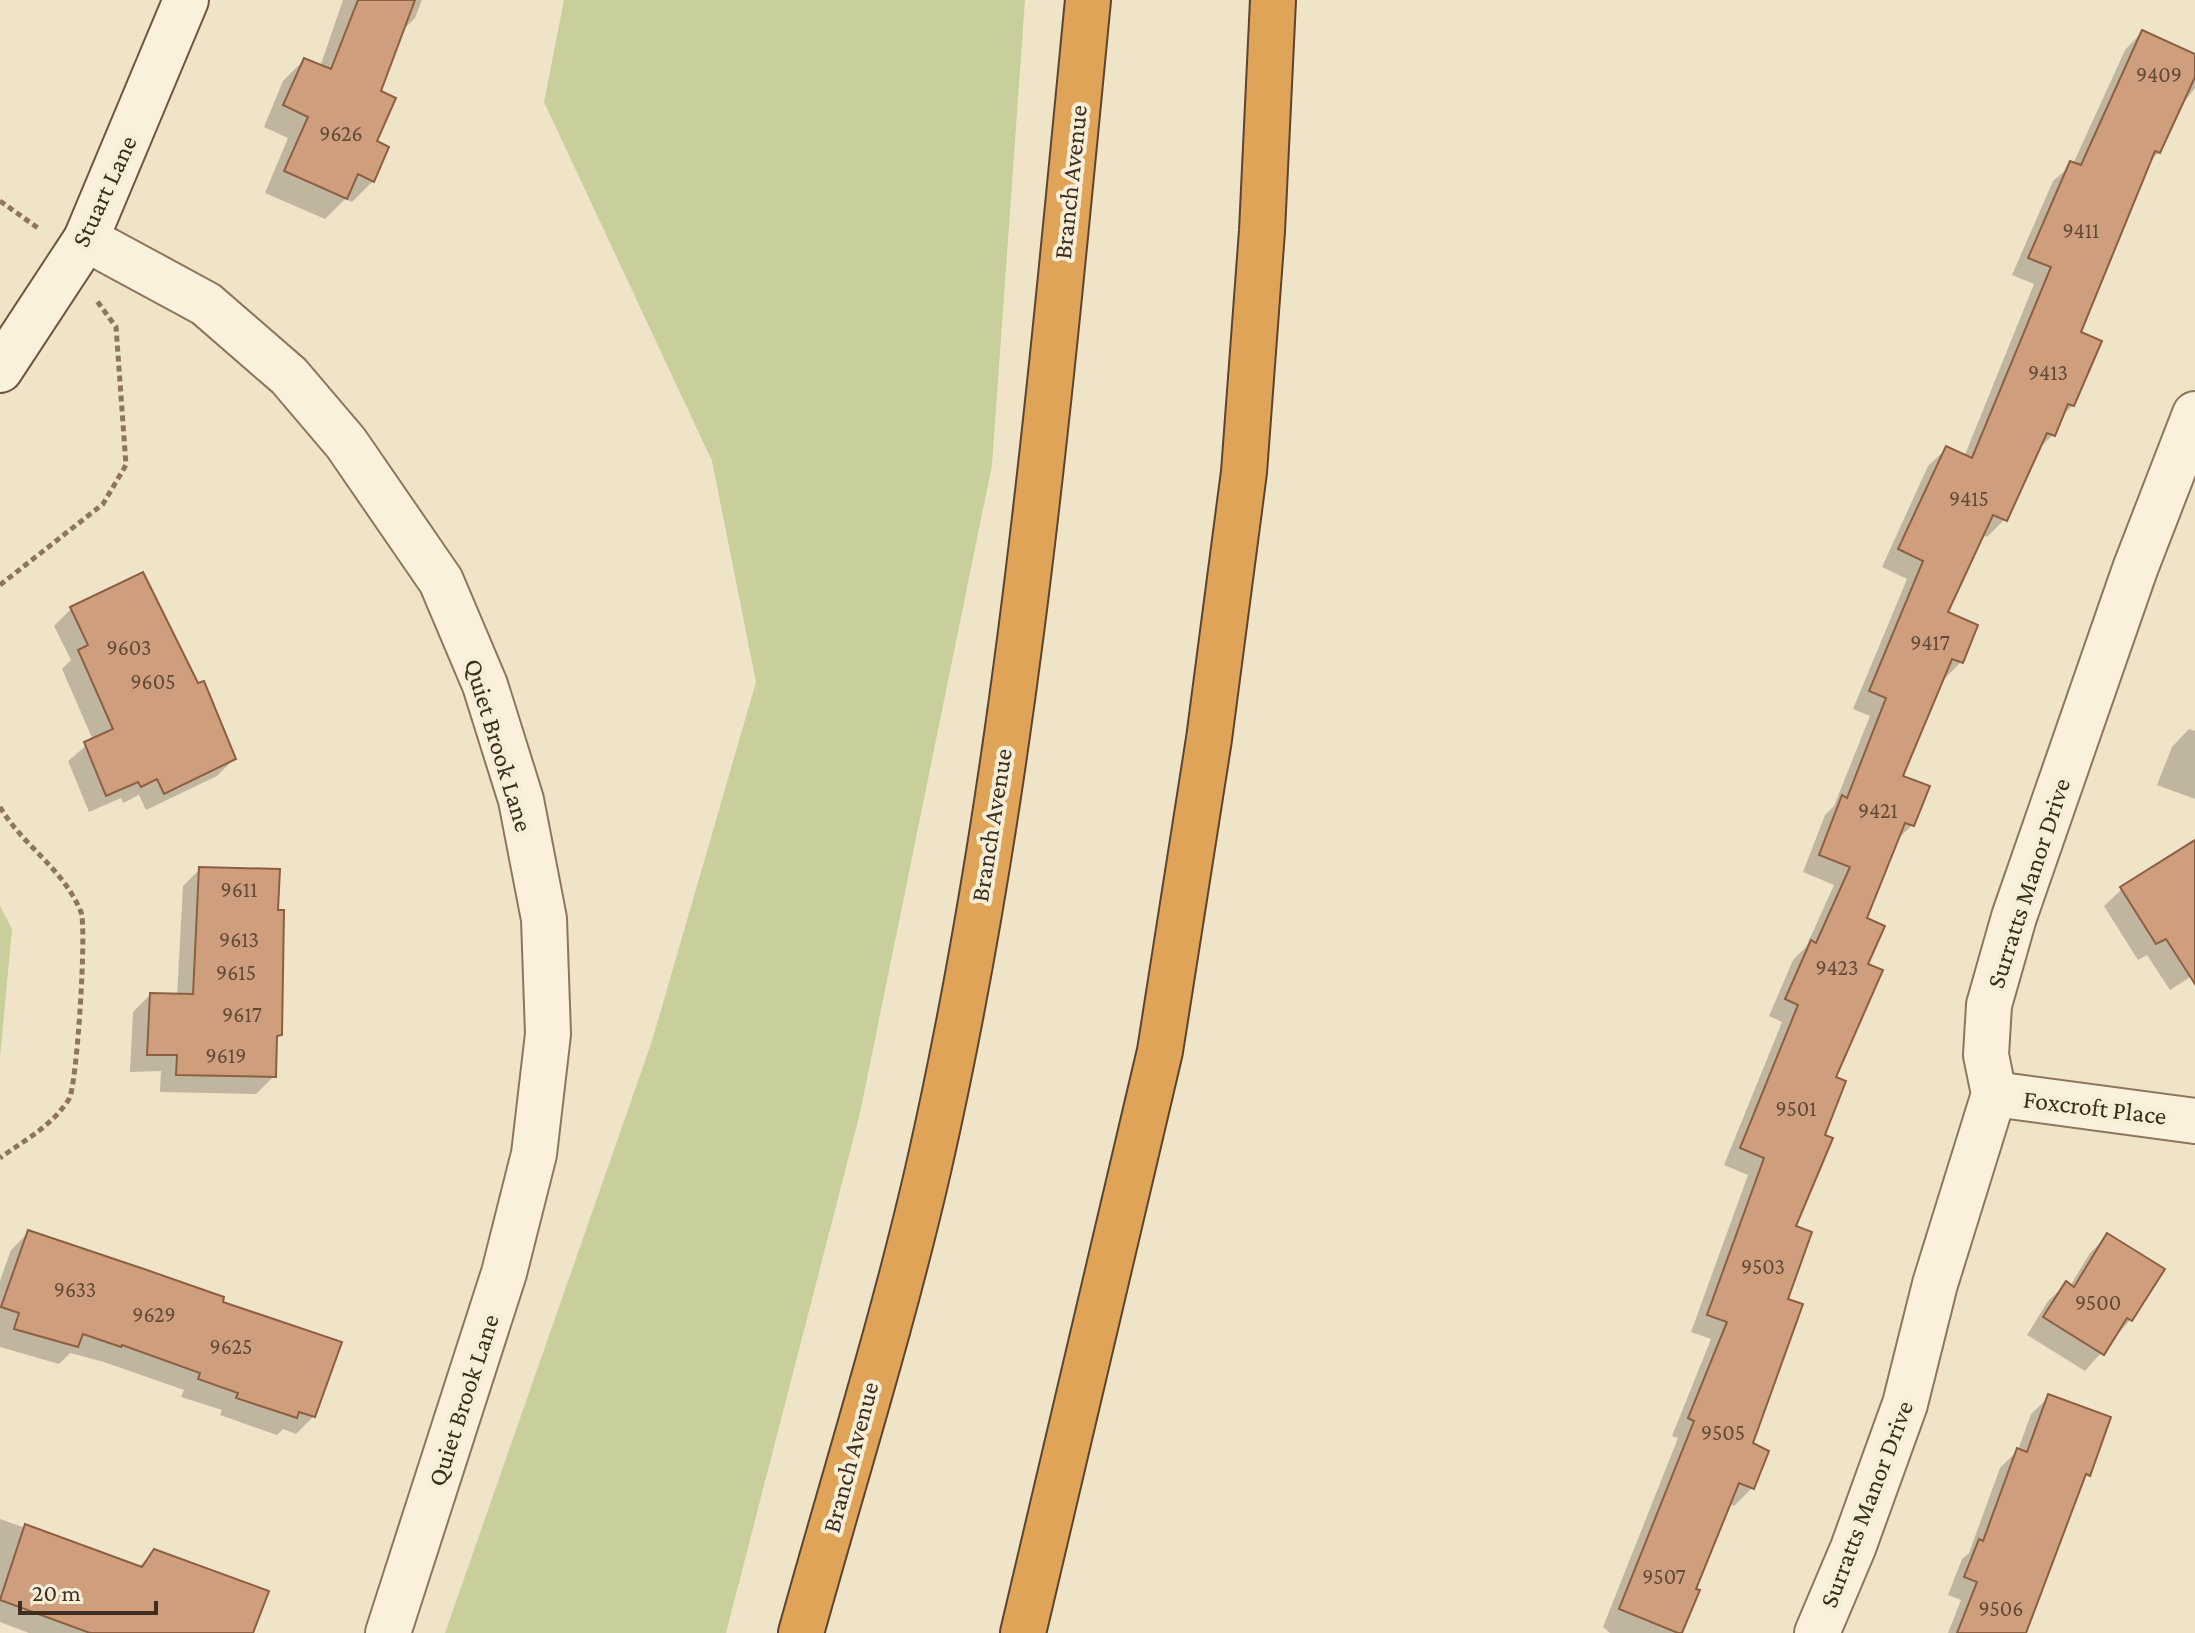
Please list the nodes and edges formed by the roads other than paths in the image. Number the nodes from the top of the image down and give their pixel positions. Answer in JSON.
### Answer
{"nodes":[{"id":1,"x":186,"y":0,"type":"edge"},
{"id":2,"x":1088,"y":0,"type":"edge"},
{"id":3,"x":1273,"y":0,"type":"edge"},
{"id":4,"x":77,"y":251,"type":"junction"},
{"id":5,"x":0,"y":370,"type":"edge"},
{"id":6,"x":2195,"y":414,"type":"edge"},
{"id":7,"x":1994,"y":1094,"type":"junction"},
{"id":8,"x":2195,"y":1121,"type":"edge"},
{"id":9,"x":388,"y":1633,"type":"edge"},
{"id":10,"x":801,"y":1633,"type":"edge"},
{"id":11,"x":1023,"y":1633,"type":"edge"},
{"id":12,"x":1817,"y":1633,"type":"edge"}],
"edges":[{"from":1,"to":4,"type":"street","name":"Stuart Lane"},
{"from":2,"to":10,"type":"highway","name":"Branch Avenue"},
{"from":3,"to":11,"type":"highway"},
{"from":4,"to":5,"type":"street","name":"Stuart Lane"},
{"from":4,"to":9,"type":"street","name":"Quiet Brook Lane"},
{"from":6,"to":7,"type":"street","name":"Surratts Manor Drive"},
{"from":7,"to":8,"type":"street","name":"Foxcroft Place"},
{"from":7,"to":12,"type":"street","name":"Surratts Manor Drive"}]}
